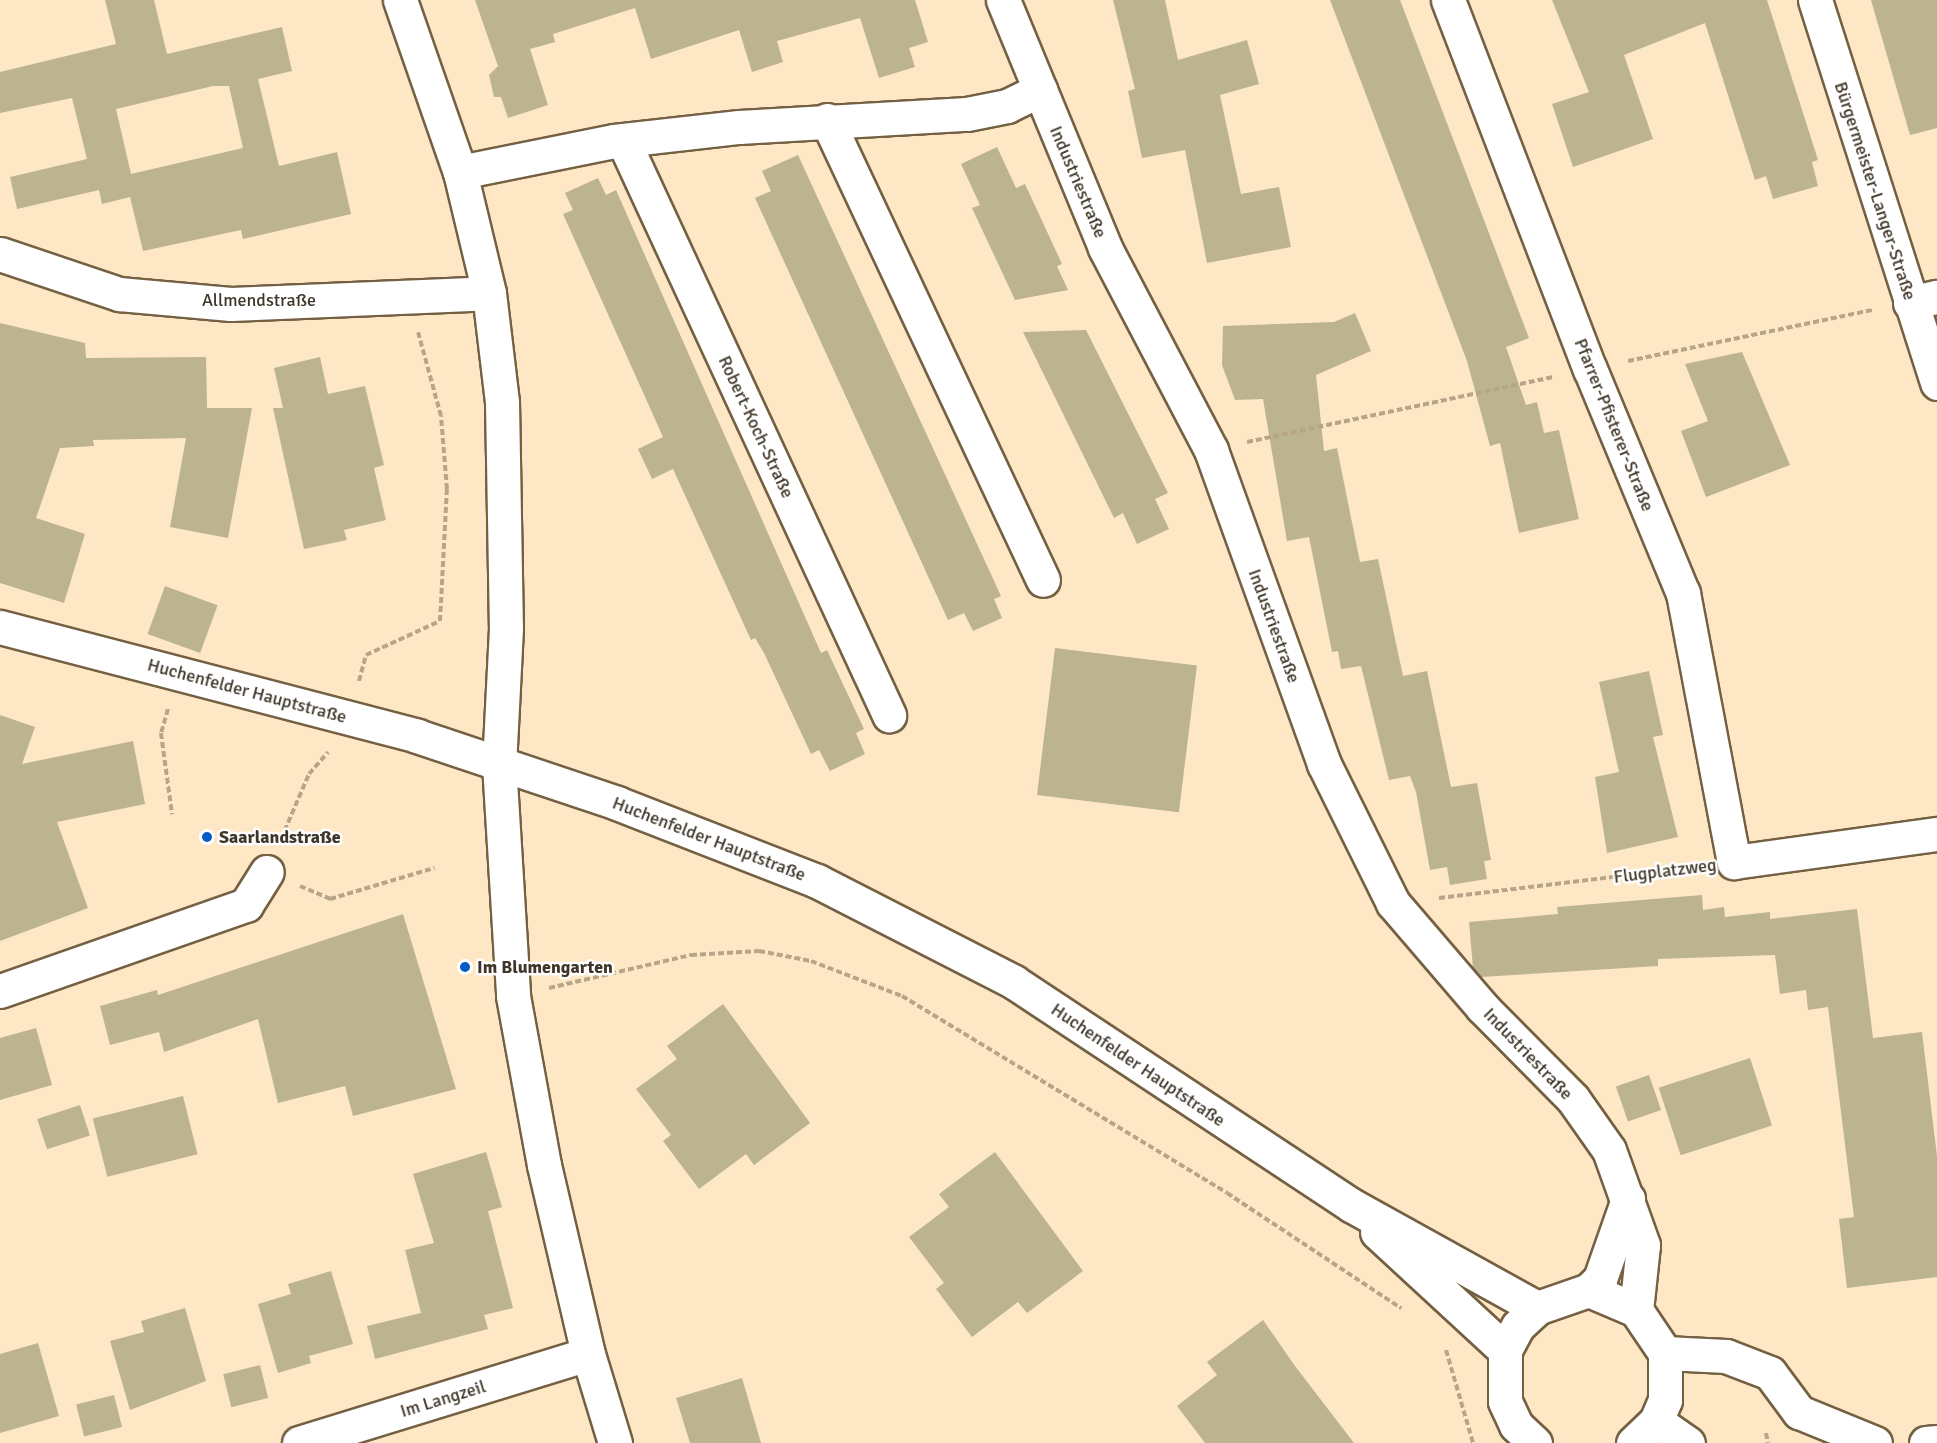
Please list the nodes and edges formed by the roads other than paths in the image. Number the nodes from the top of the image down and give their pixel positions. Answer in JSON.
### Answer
{"nodes":[{"id":1,"x":400,"y":0,"type":"edge"},
{"id":2,"x":1003,"y":0,"type":"edge"},
{"id":3,"x":1448,"y":0,"type":"edge"},
{"id":4,"x":1815,"y":0,"type":"edge"},
{"id":5,"x":1040,"y":90,"type":"junction"},
{"id":6,"x":827,"y":120,"type":"junction"},
{"id":7,"x":623,"y":140,"type":"junction"},
{"id":8,"x":460,"y":172,"type":"junction"},
{"id":9,"x":0,"y":255,"type":"edge"},
{"id":10,"x":489,"y":293,"type":"junction"},
{"id":11,"x":1924,"y":300,"type":"edge"},
{"id":12,"x":1937,"y":382,"type":"edge"},
{"id":13,"x":1043,"y":580,"type":"dead end"},
{"id":14,"x":0,"y":627,"type":"edge"},
{"id":15,"x":889,"y":715,"type":"dead end"},
{"id":16,"x":499,"y":764,"type":"junction"},
{"id":17,"x":1937,"y":834,"type":"edge"},
{"id":18,"x":1734,"y":862,"type":"joint"},
{"id":19,"x":267,"y":872,"type":"road end"},
{"id":20,"x":0,"y":991,"type":"edge"},
{"id":21,"x":1628,"y":1199,"type":"junction"},
{"id":22,"x":1351,"y":1205,"type":"junction"},
{"id":23,"x":1589,"y":1290,"type":"junction"},
{"id":24,"x":1537,"y":1308,"type":"junction"},
{"id":25,"x":1636,"y":1310,"type":"junction"},
{"id":26,"x":1505,"y":1350,"type":"junction"},
{"id":27,"x":1665,"y":1353,"type":"junction"},
{"id":28,"x":588,"y":1354,"type":"junction"},
{"id":29,"x":1644,"y":1432,"type":"edge"},
{"id":30,"x":1521,"y":1437,"type":"edge"},
{"id":31,"x":1937,"y":1442,"type":"edge"},
{"id":32,"x":299,"y":1443,"type":"edge"},
{"id":33,"x":615,"y":1443,"type":"edge"},
{"id":34,"x":1688,"y":1443,"type":"edge"},
{"id":35,"x":1875,"y":1443,"type":"edge"},
{"id":36,"x":1926,"y":1443,"type":"edge"}],
"edges":[{"from":1,"to":8,"type":"street"},
{"from":2,"to":5,"type":"street","name":"Industriestraße"},
{"from":3,"to":18,"type":"street","name":"Pfarrer-Pfisterer-Straße"},
{"from":4,"to":11,"type":"street","name":"Bürgermeister-Langer-Straße"},
{"from":5,"to":6,"type":"street"},
{"from":5,"to":21,"type":"street","name":"Industriestraße"},
{"from":6,"to":7,"type":"street"},
{"from":6,"to":13,"type":"street"},
{"from":7,"to":8,"type":"street"},
{"from":7,"to":15,"type":"street","name":"Robert-Koch-Straße"},
{"from":8,"to":10,"type":"street"},
{"from":9,"to":10,"type":"street","name":"Allmendstraße"},
{"from":10,"to":16,"type":"street"},
{"from":11,"to":12,"type":"street","name":"Bürgermeister-Langer-Straße"},
{"from":14,"to":16,"type":"street","name":"Huchenfelder Hauptstraße"},
{"from":16,"to":22,"type":"street","name":"Huchenfelder Hauptstraße"},
{"from":16,"to":28,"type":"street"},
{"from":17,"to":18,"type":"street","name":"Flugplatzweg"},
{"from":19,"to":20,"type":"street"},
{"from":21,"to":23,"type":"street"},
{"from":21,"to":25,"type":"street","name":"Industriestraße"},
{"from":22,"to":24,"type":"street","name":"Huchenfelder Hauptstraße"},
{"from":22,"to":26,"type":"street","name":"Huchenfelder Hauptstraße"},
{"from":23,"to":24,"type":"street"},
{"from":23,"to":25,"type":"street"},
{"from":24,"to":26,"type":"street"},
{"from":25,"to":27,"type":"street"},
{"from":26,"to":30,"type":"street"},
{"from":27,"to":29,"type":"street"},
{"from":27,"to":35,"type":"street"},
{"from":28,"to":32,"type":"street","name":"Im Langzeil"},
{"from":28,"to":33,"type":"street"},
{"from":29,"to":34,"type":"street"},
{"from":31,"to":36,"type":"street"}]}
